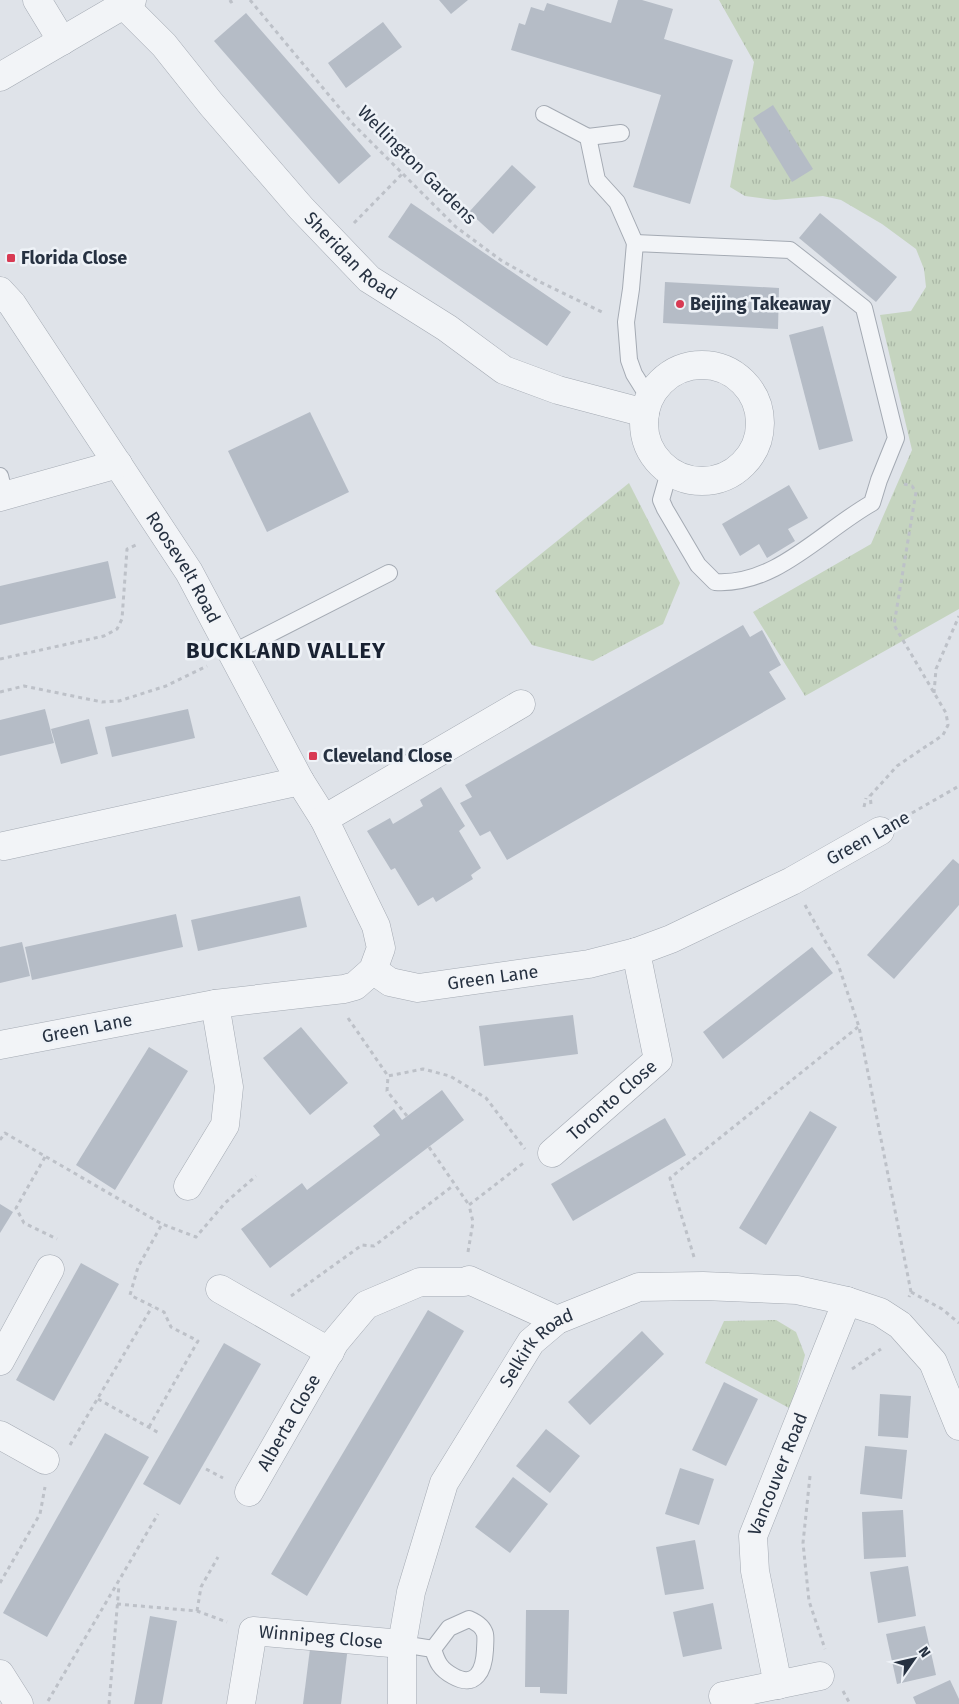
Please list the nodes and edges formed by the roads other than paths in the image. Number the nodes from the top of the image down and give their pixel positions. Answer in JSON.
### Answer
{"nodes":[{"id":1,"x":37,"y":0,"type":"edge"},
{"id":2,"x":128,"y":2,"type":"edge"},
{"id":3,"x":62,"y":41,"type":"junction"},
{"id":4,"x":0,"y":77,"type":"edge"},
{"id":5,"x":544,"y":114,"type":"dead end"},
{"id":6,"x":621,"y":133,"type":"dead end"},
{"id":7,"x":588,"y":137,"type":"junction"},
{"id":8,"x":635,"y":243,"type":"junction"},
{"id":9,"x":0,"y":290,"type":"edge"},
{"id":10,"x":647,"y":406,"type":"junction"},
{"id":11,"x":118,"y":464,"type":"junction"},
{"id":12,"x":669,"y":472,"type":"junction"},
{"id":13,"x":2,"y":489,"type":"edge"},
{"id":14,"x":389,"y":573,"type":"dead end"},
{"id":15,"x":232,"y":653,"type":"junction"},
{"id":16,"x":521,"y":704,"type":"dead end"},
{"id":17,"x":300,"y":781,"type":"junction"},
{"id":18,"x":324,"y":819,"type":"junction"},
{"id":19,"x":880,"y":831,"type":"road end"},
{"id":20,"x":4,"y":846,"type":"dead end"},
{"id":21,"x":636,"y":952,"type":"junction"},
{"id":22,"x":373,"y":970,"type":"junction"},
{"id":23,"x":216,"y":1004,"type":"junction"},
{"id":24,"x":0,"y":1045,"type":"edge"},
{"id":25,"x":552,"y":1153,"type":"dead end"},
{"id":26,"x":188,"y":1186,"type":"dead end"},
{"id":27,"x":50,"y":1268,"type":"road end"},
{"id":28,"x":220,"y":1289,"type":"dead end"},
{"id":29,"x":847,"y":1301,"type":"junction"},
{"id":30,"x":557,"y":1320,"type":"junction"},
{"id":31,"x":330,"y":1352,"type":"junction"},
{"id":32,"x":0,"y":1361,"type":"edge"},
{"id":33,"x":959,"y":1426,"type":"edge"},
{"id":34,"x":0,"y":1435,"type":"edge"},
{"id":35,"x":53,"y":1464,"type":"road end"},
{"id":36,"x":249,"y":1492,"type":"dead end"},
{"id":37,"x":402,"y":1644,"type":"junction"},
{"id":38,"x":432,"y":1649,"type":"dead end"},
{"id":39,"x":829,"y":1672,"type":"road end"},
{"id":40,"x":0,"y":1674,"type":"edge"},
{"id":41,"x":778,"y":1685,"type":"junction"},
{"id":42,"x":722,"y":1696,"type":"dead end"},
{"id":43,"x":19,"y":1704,"type":"edge"},
{"id":44,"x":241,"y":1704,"type":"edge"},
{"id":45,"x":402,"y":1704,"type":"edge"}],
"edges":[{"from":1,"to":3,"type":"street"},
{"from":2,"to":3,"type":"street"},
{"from":2,"to":10,"type":"street","name":"Sheridan Road"},
{"from":3,"to":4,"type":"street"},
{"from":5,"to":7,"type":"lane"},
{"from":6,"to":7,"type":"lane"},
{"from":7,"to":8,"type":"lane"},
{"from":8,"to":10,"type":"lane"},
{"from":8,"to":12,"type":"lane"},
{"from":9,"to":11,"type":"street","name":"Roosevelt Road"},
{"from":10,"to":12,"type":"street"},
{"from":10,"to":12,"type":"street"},
{"from":11,"to":13,"type":"street"},
{"from":11,"to":15,"type":"street","name":"Roosevelt Road"},
{"from":14,"to":15,"type":"lane"},
{"from":15,"to":17,"type":"street","name":"Roosevelt Road"},
{"from":16,"to":18,"type":"street"},
{"from":17,"to":18,"type":"street","name":"Roosevelt Road"},
{"from":17,"to":20,"type":"street"},
{"from":18,"to":22,"type":"street","name":"Roosevelt Road"},
{"from":19,"to":21,"type":"street","name":"Green Lane"},
{"from":21,"to":22,"type":"street","name":"Green Lane"},
{"from":21,"to":25,"type":"street","name":"Toronto Close"},
{"from":22,"to":23,"type":"street","name":"Green Lane"},
{"from":23,"to":24,"type":"street","name":"Green Lane"},
{"from":23,"to":26,"type":"street"},
{"from":27,"to":32,"type":"street"},
{"from":28,"to":31,"type":"street"},
{"from":29,"to":30,"type":"street","name":"Selkirk Road"},
{"from":29,"to":33,"type":"street","name":"Selkirk Road"},
{"from":29,"to":41,"type":"street","name":"Vancouver Road"},
{"from":30,"to":31,"type":"street","name":"Alberta Close"},
{"from":30,"to":37,"type":"street","name":"Selkirk Road"},
{"from":31,"to":36,"type":"street","name":"Alberta Close"},
{"from":34,"to":35,"type":"street"},
{"from":37,"to":38,"type":"lane"},
{"from":37,"to":44,"type":"street","name":"Winnipeg Close"},
{"from":37,"to":45,"type":"street","name":"Selkirk Road"},
{"from":39,"to":41,"type":"street"},
{"from":40,"to":43,"type":"street"},
{"from":41,"to":42,"type":"street"}]}
